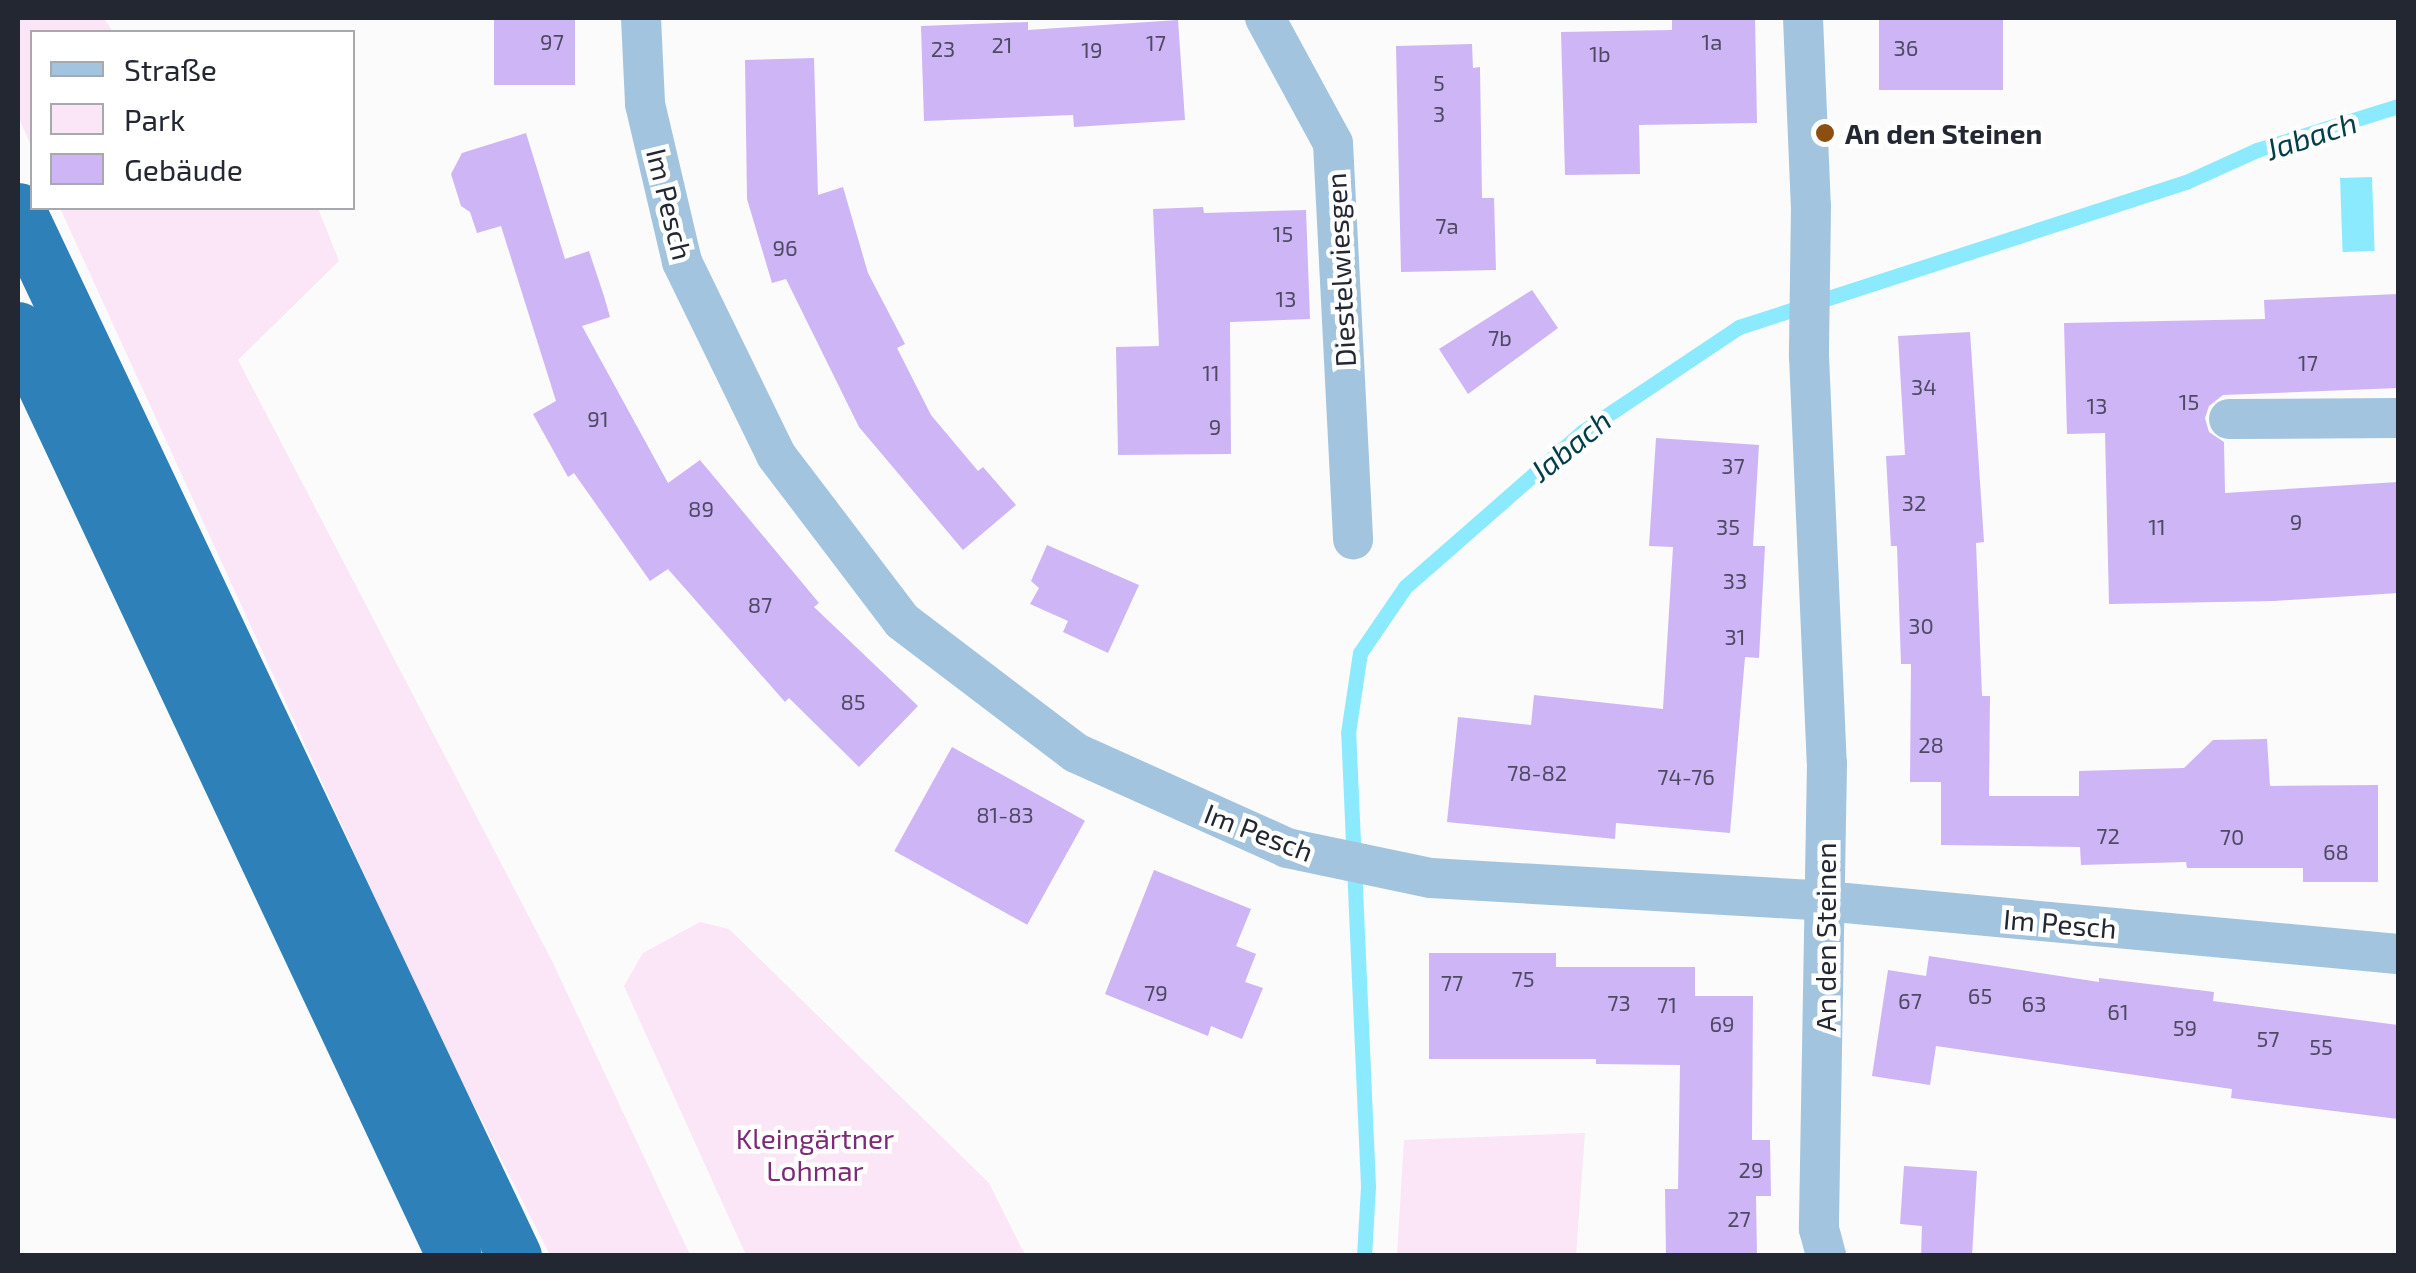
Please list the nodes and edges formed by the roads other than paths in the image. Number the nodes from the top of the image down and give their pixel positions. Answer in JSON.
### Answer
{"nodes":[{"id":1,"x":641,"y":18,"type":"edge"},
{"id":2,"x":1265,"y":18,"type":"edge"},
{"id":3,"x":1802,"y":18,"type":"edge"},
{"id":4,"x":18,"y":210,"type":"edge"},
{"id":5,"x":18,"y":330,"type":"edge"},
{"id":6,"x":2398,"y":418,"type":"edge"},
{"id":7,"x":2229,"y":419,"type":"dead end"},
{"id":8,"x":1353,"y":539,"type":"dead end"},
{"id":9,"x":1824,"y":901,"type":"junction"},
{"id":10,"x":2398,"y":954,"type":"edge"},
{"id":11,"x":454,"y":1256,"type":"edge"},
{"id":12,"x":514,"y":1256,"type":"edge"},
{"id":13,"x":1826,"y":1256,"type":"edge"}],
"edges":[{"from":1,"to":9,"type":"street","name":"Im Pesch"},
{"from":2,"to":8,"type":"street","name":"Diestelwiesgen"},
{"from":3,"to":9,"type":"street","name":"An den Steinen"},
{"from":4,"to":12,"type":"highway"},
{"from":5,"to":11,"type":"highway"},
{"from":6,"to":7,"type":"street"},
{"from":9,"to":10,"type":"street","name":"Im Pesch"},
{"from":9,"to":13,"type":"street","name":"An den Steinen"}]}
